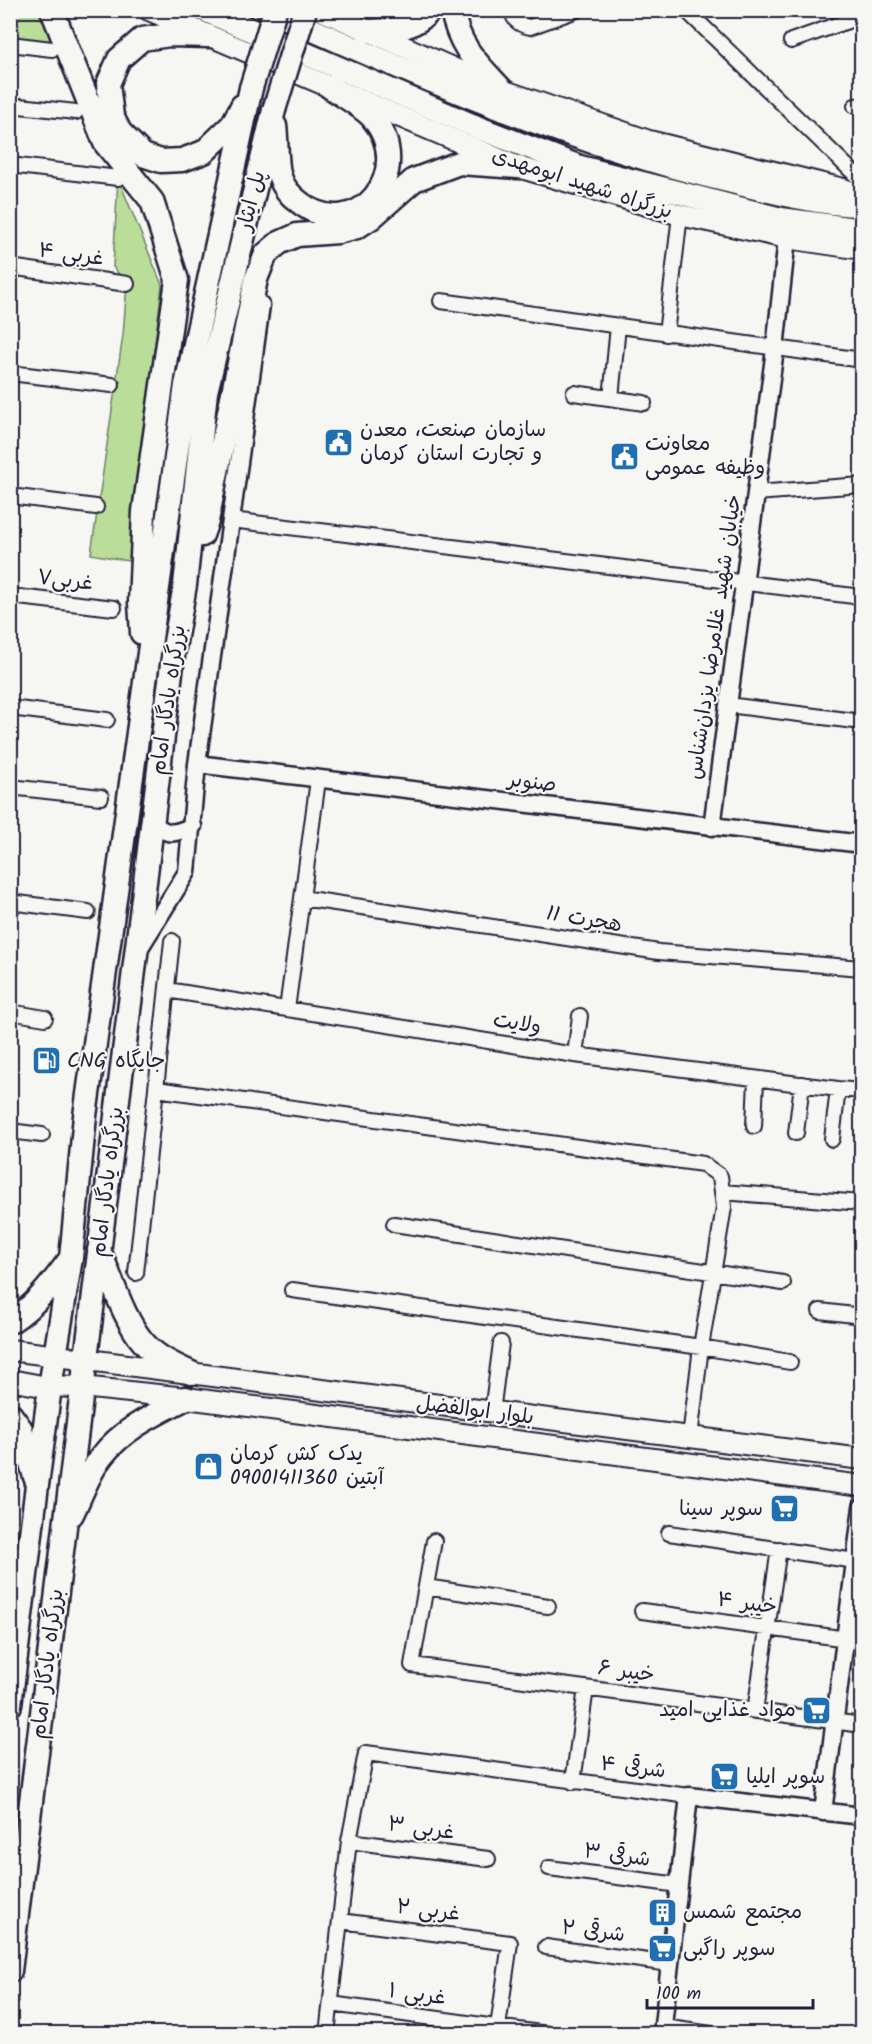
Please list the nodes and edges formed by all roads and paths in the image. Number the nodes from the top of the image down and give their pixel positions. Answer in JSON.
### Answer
{"nodes":[{"id":1,"x":52,"y":10,"type":"edge"},
{"id":2,"x":149,"y":10,"type":"edge"},
{"id":3,"x":204,"y":10,"type":"edge"},
{"id":4,"x":268,"y":10,"type":"edge"},
{"id":5,"x":275,"y":10,"type":"edge"},
{"id":6,"x":305,"y":10,"type":"edge"},
{"id":7,"x":321,"y":10,"type":"edge"},
{"id":8,"x":431,"y":10,"type":"edge"},
{"id":9,"x":452,"y":10,"type":"edge"},
{"id":10,"x":512,"y":10,"type":"edge"},
{"id":11,"x":577,"y":10,"type":"edge"},
{"id":12,"x":686,"y":10,"type":"edge"},
{"id":13,"x":861,"y":16,"type":"edge"},
{"id":14,"x":337,"y":29,"type":"junction"},
{"id":15,"x":367,"y":31,"type":"junction"},
{"id":16,"x":208,"y":36,"type":"junction"},
{"id":17,"x":791,"y":41,"type":"dead end"},
{"id":18,"x":10,"y":45,"type":"edge"},
{"id":19,"x":52,"y":49,"type":"dead end"},
{"id":20,"x":323,"y":76,"type":"junction"},
{"id":21,"x":250,"y":88,"type":"junction"},
{"id":22,"x":502,"y":90,"type":"junction"},
{"id":23,"x":10,"y":105,"type":"edge"},
{"id":24,"x":274,"y":110,"type":"junction"},
{"id":25,"x":76,"y":112,"type":"dead end"},
{"id":26,"x":10,"y":165,"type":"edge"},
{"id":27,"x":518,"y":166,"type":"junction"},
{"id":28,"x":118,"y":178,"type":"dead end"},
{"id":29,"x":861,"y":181,"type":"edge"},
{"id":30,"x":605,"y":192,"type":"junction"},
{"id":31,"x":679,"y":192,"type":"junction"},
{"id":32,"x":861,"y":196,"type":"edge"},
{"id":33,"x":861,"y":205,"type":"edge"},
{"id":34,"x":680,"y":215,"type":"junction"},
{"id":35,"x":861,"y":231,"type":"edge"},
{"id":36,"x":787,"y":238,"type":"junction"},
{"id":37,"x":861,"y":249,"type":"edge"},
{"id":38,"x":10,"y":267,"type":"edge"},
{"id":39,"x":126,"y":284,"type":"dead end"},
{"id":40,"x":441,"y":301,"type":"dead end"},
{"id":41,"x":261,"y":305,"type":"dead end"},
{"id":42,"x":618,"y":326,"type":"junction"},
{"id":43,"x":666,"y":334,"type":"junction"},
{"id":44,"x":775,"y":349,"type":"junction"},
{"id":45,"x":861,"y":360,"type":"edge"},
{"id":46,"x":10,"y":373,"type":"edge"},
{"id":47,"x":112,"y":385,"type":"dead end"},
{"id":48,"x":196,"y":389,"type":"junction"},
{"id":49,"x":574,"y":393,"type":"dead end"},
{"id":50,"x":611,"y":398,"type":"junction"},
{"id":51,"x":644,"y":403,"type":"dead end"},
{"id":52,"x":861,"y":485,"type":"edge"},
{"id":53,"x":756,"y":493,"type":"junction"},
{"id":54,"x":10,"y":496,"type":"edge"},
{"id":55,"x":96,"y":507,"type":"dead end"},
{"id":56,"x":231,"y":520,"type":"junction"},
{"id":57,"x":745,"y":584,"type":"junction"},
{"id":58,"x":185,"y":585,"type":"junction"},
{"id":59,"x":10,"y":596,"type":"edge"},
{"id":60,"x":861,"y":597,"type":"edge"},
{"id":61,"x":114,"y":608,"type":"dead end"},
{"id":62,"x":145,"y":680,"type":"junction"},
{"id":63,"x":729,"y":705,"type":"junction"},
{"id":64,"x":10,"y":708,"type":"edge"},
{"id":65,"x":107,"y":720,"type":"dead end"},
{"id":66,"x":861,"y":722,"type":"edge"},
{"id":67,"x":197,"y":764,"type":"junction"},
{"id":68,"x":318,"y":780,"type":"junction"},
{"id":69,"x":10,"y":787,"type":"edge"},
{"id":70,"x":101,"y":797,"type":"dead end"},
{"id":71,"x":153,"y":824,"type":"junction"},
{"id":72,"x":193,"y":826,"type":"junction"},
{"id":73,"x":712,"y":826,"type":"junction"},
{"id":74,"x":861,"y":844,"type":"edge"},
{"id":75,"x":302,"y":898,"type":"junction"},
{"id":76,"x":10,"y":902,"type":"edge"},
{"id":77,"x":88,"y":912,"type":"dead end"},
{"id":78,"x":172,"y":941,"type":"dead end"},
{"id":79,"x":137,"y":952,"type":"junction"},
{"id":80,"x":861,"y":968,"type":"edge"},
{"id":81,"x":167,"y":990,"type":"junction"},
{"id":82,"x":287,"y":1009,"type":"junction"},
{"id":83,"x":10,"y":1012,"type":"edge"},
{"id":84,"x":580,"y":1016,"type":"dead end"},
{"id":85,"x":45,"y":1018,"type":"dead end"},
{"id":86,"x":575,"y":1055,"type":"junction"},
{"id":87,"x":756,"y":1079,"type":"junction"},
{"id":88,"x":801,"y":1084,"type":"junction"},
{"id":89,"x":156,"y":1089,"type":"junction"},
{"id":90,"x":838,"y":1089,"type":"junction"},
{"id":91,"x":861,"y":1091,"type":"edge"},
{"id":92,"x":754,"y":1126,"type":"dead end"},
{"id":93,"x":10,"y":1131,"type":"edge"},
{"id":94,"x":796,"y":1134,"type":"dead end"},
{"id":95,"x":42,"y":1135,"type":"dead end"},
{"id":96,"x":832,"y":1139,"type":"dead end"},
{"id":97,"x":722,"y":1192,"type":"junction"},
{"id":98,"x":861,"y":1203,"type":"edge"},
{"id":99,"x":394,"y":1224,"type":"dead end"},
{"id":100,"x":99,"y":1249,"type":"junction"},
{"id":101,"x":71,"y":1258,"type":"junction"},
{"id":102,"x":136,"y":1273,"type":"dead end"},
{"id":103,"x":714,"y":1273,"type":"junction"},
{"id":104,"x":783,"y":1283,"type":"dead end"},
{"id":105,"x":292,"y":1290,"type":"dead end"},
{"id":106,"x":820,"y":1311,"type":"dead end"},
{"id":107,"x":861,"y":1316,"type":"edge"},
{"id":108,"x":10,"y":1322,"type":"edge"},
{"id":109,"x":501,"y":1343,"type":"dead end"},
{"id":110,"x":701,"y":1347,"type":"junction"},
{"id":111,"x":10,"y":1350,"type":"edge"},
{"id":112,"x":55,"y":1356,"type":"junction"},
{"id":113,"x":86,"y":1360,"type":"junction"},
{"id":114,"x":790,"y":1362,"type":"dead end"},
{"id":115,"x":191,"y":1373,"type":"junction"},
{"id":116,"x":10,"y":1380,"type":"edge"},
{"id":117,"x":50,"y":1386,"type":"junction"},
{"id":118,"x":82,"y":1387,"type":"junction"},
{"id":119,"x":186,"y":1398,"type":"junction"},
{"id":120,"x":492,"y":1412,"type":"junction"},
{"id":121,"x":10,"y":1414,"type":"edge"},
{"id":122,"x":534,"y":1417,"type":"junction"},
{"id":123,"x":690,"y":1437,"type":"junction"},
{"id":124,"x":531,"y":1443,"type":"junction"},
{"id":125,"x":861,"y":1459,"type":"edge"},
{"id":126,"x":37,"y":1485,"type":"junction"},
{"id":127,"x":861,"y":1486,"type":"edge"},
{"id":128,"x":861,"y":1507,"type":"edge"},
{"id":129,"x":64,"y":1529,"type":"junction"},
{"id":130,"x":669,"y":1533,"type":"dead end"},
{"id":131,"x":434,"y":1541,"type":"dead end"},
{"id":132,"x":779,"y":1549,"type":"junction"},
{"id":133,"x":858,"y":1562,"type":"edge"},
{"id":134,"x":426,"y":1587,"type":"junction"},
{"id":135,"x":548,"y":1606,"type":"dead end"},
{"id":136,"x":642,"y":1611,"type":"dead end"},
{"id":137,"x":767,"y":1628,"type":"junction"},
{"id":138,"x":853,"y":1640,"type":"edge"},
{"id":139,"x":586,"y":1688,"type":"junction"},
{"id":140,"x":10,"y":1705,"type":"edge"},
{"id":141,"x":755,"y":1711,"type":"junction"},
{"id":142,"x":835,"y":1722,"type":"junction"},
{"id":143,"x":861,"y":1725,"type":"edge"},
{"id":144,"x":573,"y":1782,"type":"junction"},
{"id":145,"x":689,"y":1796,"type":"junction"},
{"id":146,"x":824,"y":1812,"type":"junction"},
{"id":147,"x":861,"y":1816,"type":"edge"},
{"id":148,"x":349,"y":1841,"type":"junction"},
{"id":149,"x":488,"y":1859,"type":"dead end"},
{"id":150,"x":549,"y":1868,"type":"dead end"},
{"id":151,"x":679,"y":1885,"type":"junction"},
{"id":152,"x":340,"y":1921,"type":"junction"},
{"id":153,"x":546,"y":1947,"type":"dead end"},
{"id":154,"x":670,"y":1964,"type":"junction"},
{"id":155,"x":10,"y":1971,"type":"edge"},
{"id":156,"x":330,"y":2004,"type":"junction"},
{"id":157,"x":497,"y":2030,"type":"edge"},
{"id":158,"x":662,"y":2030,"type":"edge"},
{"id":159,"x":327,"y":2034,"type":"edge"},
{"id":160,"x":548,"y":2034,"type":"edge"},
{"id":161,"x":711,"y":2034,"type":"edge"}],
"edges":[{"from":1,"to":62,"type":"highway"},
{"from":2,"to":16,"type":"main road"},
{"from":3,"to":20,"type":"highway"},
{"from":4,"to":14,"type":"highway","name":"بزرگراه شهید ابومهدی"},
{"from":5,"to":21,"type":"highway","name":"پل ایثار","bridge":true},
{"from":6,"to":24,"type":"highway","name":"پل ایثار","bridge":true},
{"from":7,"to":14,"type":"main road"},
{"from":8,"to":15,"type":"highway"},
{"from":9,"to":22,"type":"highway"},
{"from":10,"to":11,"type":"street"},
{"from":12,"to":29,"type":"street"},
{"from":13,"to":17,"type":"street"},
{"from":14,"to":15,"type":"main road"},
{"from":14,"to":33,"type":"highway","name":"بزرگراه شهید ابومهدی"},
{"from":15,"to":22,"type":"main road"},
{"from":16,"to":20,"type":"main road"},
{"from":16,"to":21,"type":"highway"},
{"from":18,"to":19,"type":"street"},
{"from":20,"to":24,"type":"highway"},
{"from":20,"to":27,"type":"main road","name":"بزرگراه شهید ابومهدی"},
{"from":20,"to":31,"type":"highway","name":"بزرگراه شهید ابومهدی"},
{"from":21,"to":48,"type":"highway","name":"پل ایثار"},
{"from":22,"to":32,"type":"main road"},
{"from":23,"to":25,"type":"street"},
{"from":24,"to":48,"type":"highway","name":"پل ایثار"},
{"from":26,"to":28,"type":"street"},
{"from":27,"to":30,"type":"main road","name":"بزرگراه شهید ابومهدی"},
{"from":27,"to":58,"type":"highway"},
{"from":30,"to":31,"type":"main road"},
{"from":30,"to":34,"type":"main road","name":"بزرگراه شهید ابومهدی"},
{"from":31,"to":35,"type":"highway","name":"بزرگراه شهید ابومهدی"},
{"from":34,"to":36,"type":"main road","name":"بزرگراه شهید ابومهدی"},
{"from":34,"to":43,"type":"street"},
{"from":36,"to":37,"type":"main road","name":"بزرگراه شهید ابومهدی"},
{"from":36,"to":44,"type":"street","name":"خیابان شهید غلامرضا یزدان‌شناس"},
{"from":38,"to":39,"type":"street","name":"غربی ۴"},
{"from":40,"to":42,"type":"street"},
{"from":41,"to":56,"type":"street"},
{"from":42,"to":43,"type":"street"},
{"from":42,"to":50,"type":"street"},
{"from":43,"to":44,"type":"street"},
{"from":44,"to":45,"type":"street"},
{"from":44,"to":53,"type":"street","name":"خیابان شهید غلامرضا یزدان‌شناس"},
{"from":46,"to":47,"type":"street"},
{"from":48,"to":58,"type":"highway","name":"بزرگراه یادگار امام"},
{"from":48,"to":62,"type":"highway","name":"بزرگراه یادگار امام"},
{"from":49,"to":50,"type":"street"},
{"from":50,"to":51,"type":"street"},
{"from":52,"to":53,"type":"street"},
{"from":53,"to":57,"type":"street","name":"خیابان شهید غلامرضا یزدان‌شناس"},
{"from":54,"to":55,"type":"street"},
{"from":56,"to":57,"type":"street"},
{"from":56,"to":67,"type":"street"},
{"from":57,"to":60,"type":"street"},
{"from":57,"to":63,"type":"street","name":"خیابان شهید غلامرضا یزدان‌شناس"},
{"from":58,"to":71,"type":"highway","name":"بزرگراه یادگار امام"},
{"from":59,"to":61,"type":"street","name":"غربی۷"},
{"from":62,"to":101,"type":"highway","name":"بزرگراه یادگار امام"},
{"from":63,"to":66,"type":"street"},
{"from":63,"to":73,"type":"street","name":"خیابان شهید غلامرضا یزدان‌شناس"},
{"from":64,"to":65,"type":"street"},
{"from":67,"to":68,"type":"street","name":"صنوبر"},
{"from":67,"to":72,"type":"street"},
{"from":68,"to":73,"type":"street","name":"صنوبر"},
{"from":68,"to":75,"type":"street"},
{"from":69,"to":70,"type":"street"},
{"from":71,"to":72,"type":"street"},
{"from":71,"to":79,"type":"highway","name":"بزرگراه یادگار امام"},
{"from":72,"to":79,"type":"street"},
{"from":73,"to":74,"type":"street","name":"صنوبر"},
{"from":75,"to":80,"type":"street","name":"هجرت 11"},
{"from":75,"to":82,"type":"street"},
{"from":76,"to":77,"type":"street"},
{"from":78,"to":81,"type":"street"},
{"from":79,"to":100,"type":"highway","name":"بزرگراه یادگار امام"},
{"from":81,"to":82,"type":"street","name":"ولایت"},
{"from":81,"to":89,"type":"street"},
{"from":82,"to":86,"type":"street","name":"ولایت"},
{"from":83,"to":85,"type":"street"},
{"from":84,"to":86,"type":"street"},
{"from":86,"to":87,"type":"street","name":"ولایت"},
{"from":87,"to":88,"type":"street","name":"ولایت"},
{"from":87,"to":92,"type":"street"},
{"from":88,"to":90,"type":"street","name":"ولایت"},
{"from":88,"to":94,"type":"street"},
{"from":89,"to":97,"type":"street"},
{"from":89,"to":102,"type":"street"},
{"from":90,"to":91,"type":"street","name":"ولایت"},
{"from":90,"to":96,"type":"street"},
{"from":93,"to":95,"type":"street"},
{"from":97,"to":98,"type":"street"},
{"from":97,"to":103,"type":"street"},
{"from":99,"to":103,"type":"street"},
{"from":100,"to":113,"type":"highway","name":"بزرگراه یادگار امام"},
{"from":100,"to":115,"type":"highway"},
{"from":101,"to":108,"type":"highway"},
{"from":101,"to":112,"type":"highway","name":"بزرگراه یادگار امام"},
{"from":103,"to":104,"type":"street"},
{"from":103,"to":110,"type":"street"},
{"from":105,"to":110,"type":"street"},
{"from":106,"to":107,"type":"street"},
{"from":109,"to":120,"type":"street"},
{"from":110,"to":114,"type":"street"},
{"from":110,"to":123,"type":"street"},
{"from":111,"to":112,"type":"main road","name":"بلوار ابوالفضل"},
{"from":112,"to":113,"type":"main road","name":"بلوار ابوالفضل"},
{"from":112,"to":117,"type":"highway","name":"بزرگراه یادگار امام"},
{"from":113,"to":115,"type":"main road","name":"بلوار ابوالفضل"},
{"from":113,"to":118,"type":"highway","name":"بزرگراه یادگار امام"},
{"from":115,"to":120,"type":"main road","name":"بلوار ابوالفضل"},
{"from":116,"to":117,"type":"main road","name":"بلوار ابوالفضل"},
{"from":117,"to":118,"type":"main road","name":"بلوار ابوالفضل"},
{"from":117,"to":126,"type":"highway","name":"بزرگراه یادگار امام"},
{"from":118,"to":119,"type":"main road","name":"بلوار ابوالفضل"},
{"from":118,"to":129,"type":"highway","name":"بزرگراه یادگار امام"},
{"from":119,"to":124,"type":"main road","name":"بلوار ابوالفضل"},
{"from":119,"to":129,"type":"highway"},
{"from":120,"to":122,"type":"main road","name":"بلوار ابوالفضل"},
{"from":121,"to":126,"type":"highway"},
{"from":122,"to":123,"type":"main road","name":"بلوار ابوالفضل"},
{"from":122,"to":124,"type":"main road"},
{"from":123,"to":125,"type":"main road","name":"بلوار ابوالفضل"},
{"from":124,"to":127,"type":"main road","name":"بلوار ابوالفضل"},
{"from":126,"to":140,"type":"highway","name":"بزرگراه یادگار امام"},
{"from":128,"to":133,"type":"street"},
{"from":129,"to":155,"type":"highway","name":"بزرگراه یادگار امام"},
{"from":130,"to":132,"type":"street"},
{"from":131,"to":134,"type":"street"},
{"from":132,"to":133,"type":"street"},
{"from":132,"to":137,"type":"street"},
{"from":133,"to":138,"type":"street"},
{"from":134,"to":135,"type":"street"},
{"from":134,"to":139,"type":"street","name":"خیبر ۶"},
{"from":136,"to":137,"type":"street","name":"خیبر ۴"},
{"from":137,"to":138,"type":"street","name":"خیبر ۴"},
{"from":137,"to":141,"type":"street"},
{"from":138,"to":142,"type":"street"},
{"from":139,"to":141,"type":"street","name":"خیبر ۶"},
{"from":139,"to":144,"type":"street"},
{"from":141,"to":142,"type":"street","name":"خیبر ۶"},
{"from":142,"to":143,"type":"street","name":"خیبر ۶"},
{"from":142,"to":146,"type":"street"},
{"from":144,"to":145,"type":"street","name":"۴ شرقی"},
{"from":144,"to":148,"type":"street","name":"۴ شرقی"},
{"from":145,"to":146,"type":"street"},
{"from":145,"to":151,"type":"street"},
{"from":146,"to":147,"type":"street"},
{"from":148,"to":149,"type":"street","name":"۳ غربی"},
{"from":148,"to":152,"type":"street"},
{"from":150,"to":151,"type":"street","name":"۳ شرقی"},
{"from":151,"to":154,"type":"street"},
{"from":152,"to":156,"type":"street"},
{"from":152,"to":157,"type":"street","name":"۲ غربی"},
{"from":153,"to":154,"type":"street","name":"۲ شرقی"},
{"from":154,"to":158,"type":"street"},
{"from":156,"to":157,"type":"street","name":"۱ غربی"},
{"from":156,"to":159,"type":"street"},
{"from":157,"to":160,"type":"street","name":"۱ غربی"},
{"from":158,"to":161,"type":"street"}]}
